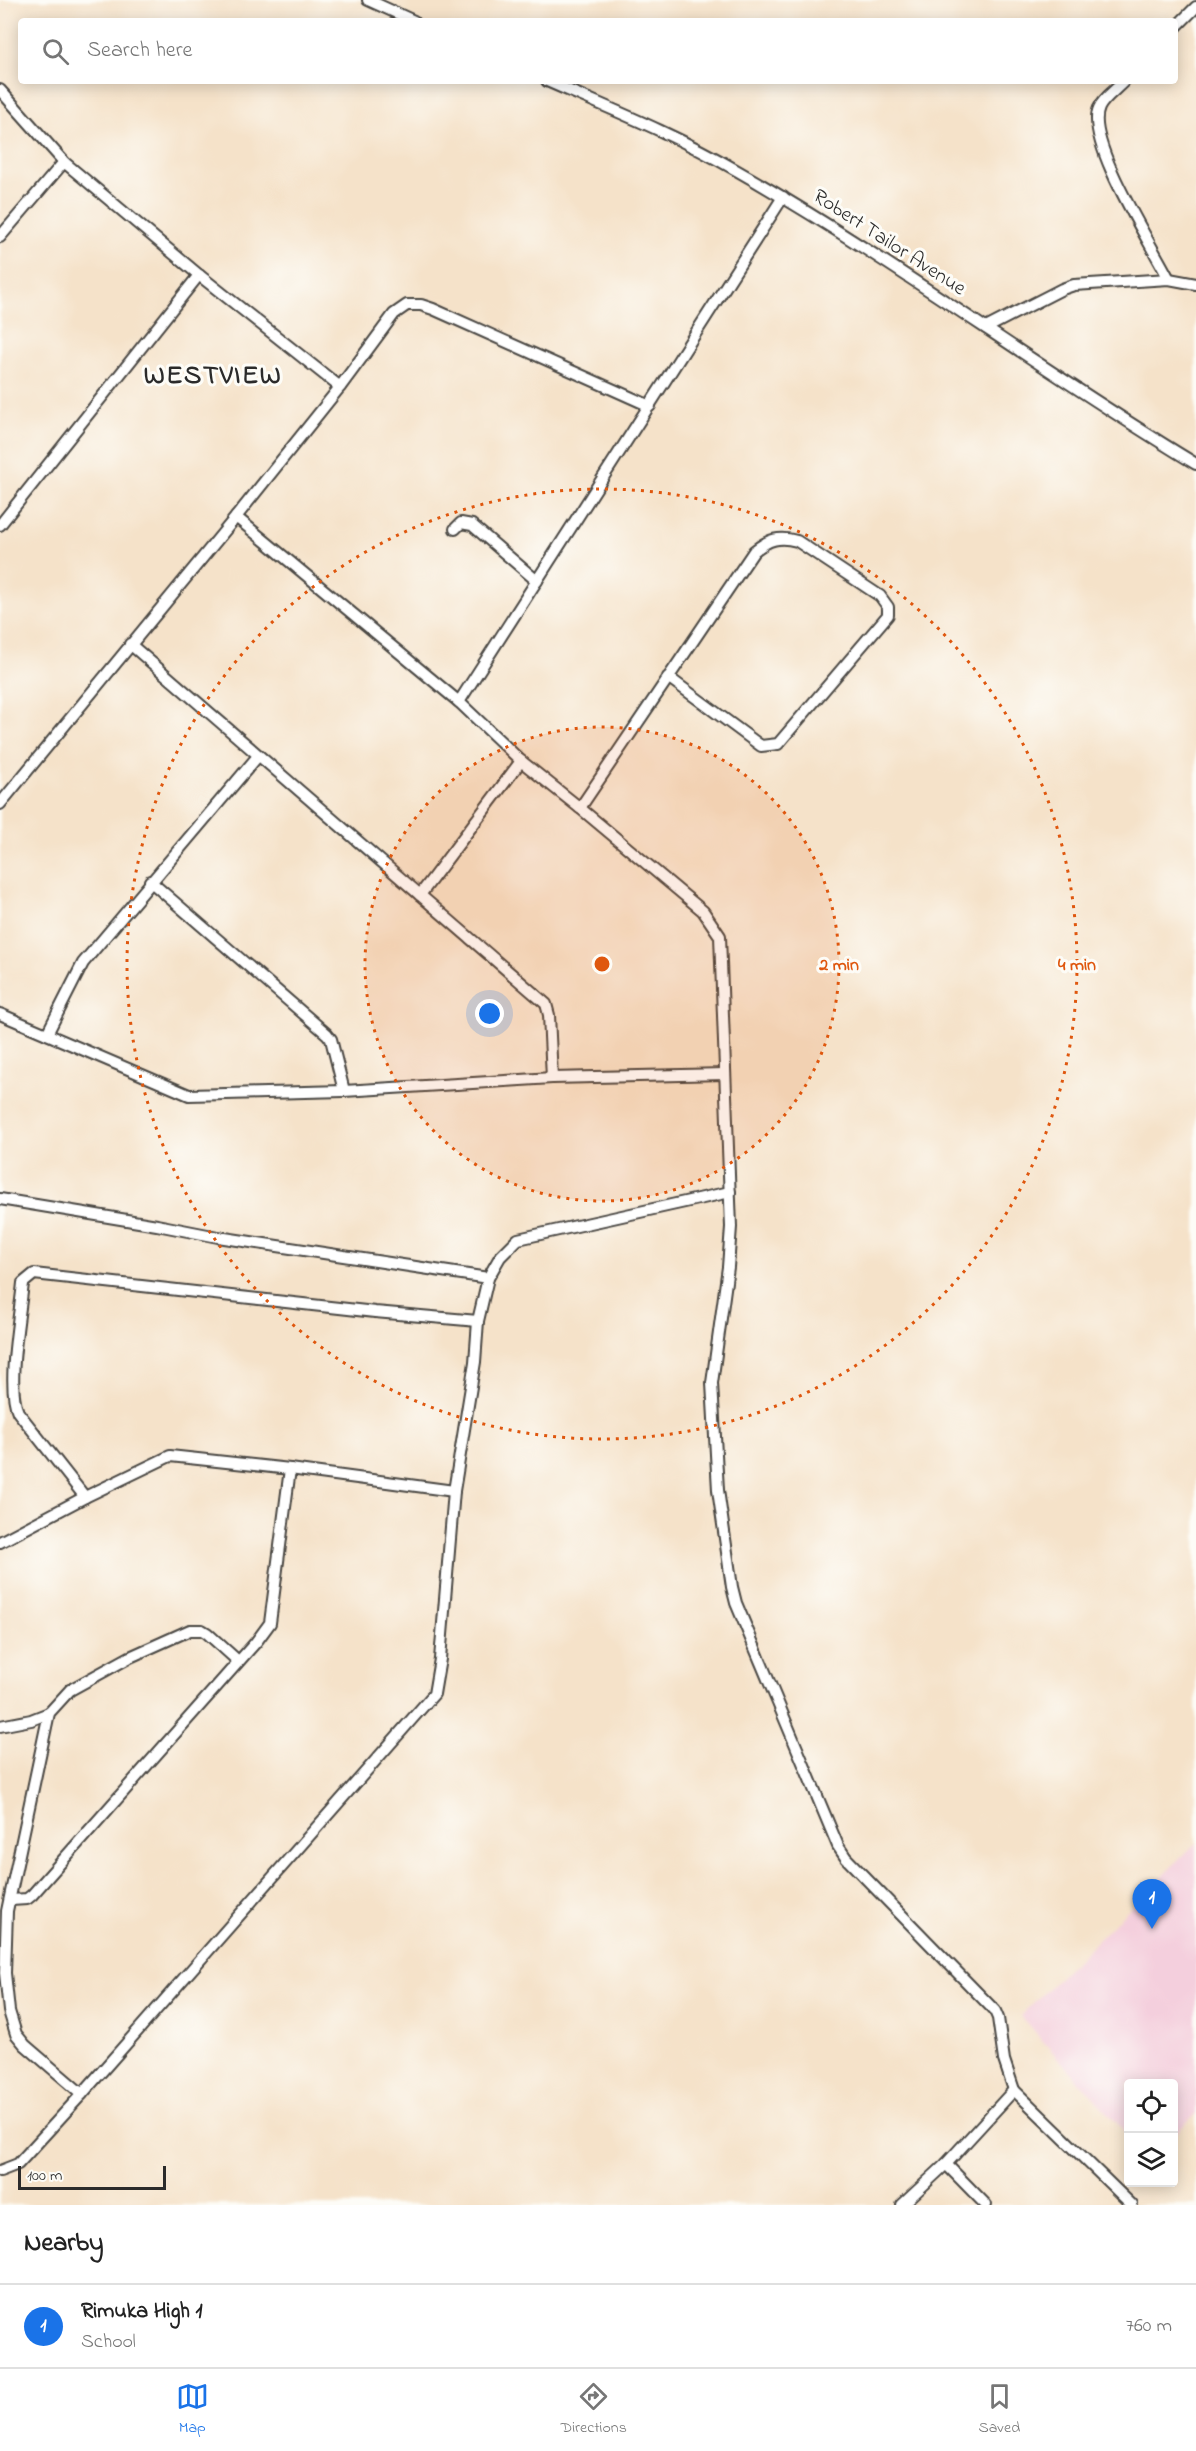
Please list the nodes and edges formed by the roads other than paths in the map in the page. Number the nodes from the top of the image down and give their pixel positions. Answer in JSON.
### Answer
{"nodes":[{"id":1,"x":368,"y":0,"type":"edge"},
{"id":2,"x":1196,"y":7,"type":"edge"},
{"id":3,"x":407,"y":18,"type":"edge"},
{"id":4,"x":1178,"y":25,"type":"edge"},
{"id":5,"x":554,"y":84,"type":"edge"},
{"id":6,"x":1121,"y":84,"type":"edge"},
{"id":7,"x":0,"y":90,"type":"edge"},
{"id":8,"x":64,"y":162,"type":"junction"},
{"id":9,"x":783,"y":197,"type":"junction"},
{"id":10,"x":0,"y":237,"type":"edge"},
{"id":11,"x":199,"y":275,"type":"junction"},
{"id":12,"x":1169,"y":279,"type":"junction"},
{"id":13,"x":1196,"y":284,"type":"edge"},
{"id":14,"x":986,"y":328,"type":"junction"},
{"id":15,"x":340,"y":387,"type":"junction"},
{"id":16,"x":650,"y":406,"type":"junction"},
{"id":17,"x":1196,"y":464,"type":"edge"},
{"id":18,"x":236,"y":517,"type":"junction"},
{"id":19,"x":0,"y":525,"type":"edge"},
{"id":20,"x":455,"y":530,"type":"dead end"},
{"id":21,"x":537,"y":581,"type":"junction"},
{"id":22,"x":130,"y":644,"type":"junction"},
{"id":23,"x":668,"y":677,"type":"junction"},
{"id":24,"x":459,"y":702,"type":"junction"},
{"id":25,"x":258,"y":756,"type":"junction"},
{"id":26,"x":521,"y":761,"type":"junction"},
{"id":27,"x":0,"y":804,"type":"edge"},
{"id":28,"x":580,"y":808,"type":"junction"},
{"id":29,"x":150,"y":881,"type":"junction"},
{"id":30,"x":420,"y":895,"type":"junction"},
{"id":31,"x":0,"y":1014,"type":"edge"},
{"id":32,"x":47,"y":1034,"type":"junction"},
{"id":33,"x":725,"y":1074,"type":"junction"},
{"id":34,"x":552,"y":1078,"type":"junction"},
{"id":35,"x":344,"y":1091,"type":"junction"},
{"id":36,"x":730,"y":1192,"type":"junction"},
{"id":37,"x":0,"y":1199,"type":"edge"},
{"id":38,"x":488,"y":1278,"type":"junction"},
{"id":39,"x":478,"y":1321,"type":"junction"},
{"id":40,"x":290,"y":1469,"type":"junction"},
{"id":41,"x":454,"y":1491,"type":"junction"},
{"id":42,"x":85,"y":1497,"type":"junction"},
{"id":43,"x":0,"y":1542,"type":"edge"},
{"id":44,"x":238,"y":1661,"type":"junction"},
{"id":45,"x":50,"y":1713,"type":"junction"},
{"id":46,"x":0,"y":1726,"type":"edge"},
{"id":47,"x":11,"y":1900,"type":"junction"},
{"id":48,"x":1014,"y":2090,"type":"junction"},
{"id":49,"x":82,"y":2094,"type":"junction"},
{"id":50,"x":946,"y":2164,"type":"junction"},
{"id":51,"x":0,"y":2171,"type":"edge"},
{"id":52,"x":902,"y":2205,"type":"edge"},
{"id":53,"x":986,"y":2205,"type":"edge"},
{"id":54,"x":1132,"y":2205,"type":"edge"}],
"edges":[{"from":1,"to":3,"type":"street"},
{"from":2,"to":4,"type":"street"},
{"from":5,"to":9,"type":"street","name":"Robert Tailor Avenue"},
{"from":6,"to":12,"type":"street"},
{"from":7,"to":8,"type":"street"},
{"from":8,"to":10,"type":"street"},
{"from":8,"to":11,"type":"street"},
{"from":9,"to":14,"type":"street","name":"Robert Tailor Avenue"},
{"from":9,"to":16,"type":"street"},
{"from":11,"to":15,"type":"street"},
{"from":11,"to":19,"type":"street"},
{"from":12,"to":13,"type":"street"},
{"from":12,"to":14,"type":"street"},
{"from":14,"to":17,"type":"street","name":"Robert Tailor Avenue"},
{"from":15,"to":16,"type":"street"},
{"from":15,"to":18,"type":"street"},
{"from":16,"to":21,"type":"street"},
{"from":18,"to":22,"type":"street"},
{"from":18,"to":24,"type":"street"},
{"from":20,"to":21,"type":"street"},
{"from":21,"to":24,"type":"street"},
{"from":22,"to":25,"type":"street"},
{"from":22,"to":27,"type":"street"},
{"from":23,"to":23,"type":"street"},
{"from":23,"to":28,"type":"street"},
{"from":24,"to":26,"type":"street"},
{"from":25,"to":29,"type":"street"},
{"from":25,"to":30,"type":"street"},
{"from":26,"to":28,"type":"street"},
{"from":26,"to":30,"type":"street"},
{"from":28,"to":33,"type":"street"},
{"from":29,"to":32,"type":"street"},
{"from":29,"to":35,"type":"street"},
{"from":30,"to":34,"type":"street"},
{"from":31,"to":32,"type":"street"},
{"from":32,"to":35,"type":"street"},
{"from":33,"to":34,"type":"street"},
{"from":33,"to":36,"type":"street"},
{"from":34,"to":35,"type":"street"},
{"from":36,"to":38,"type":"street"},
{"from":36,"to":48,"type":"street"},
{"from":37,"to":38,"type":"street"},
{"from":38,"to":39,"type":"street"},
{"from":39,"to":41,"type":"street"},
{"from":39,"to":42,"type":"street"},
{"from":40,"to":41,"type":"street"},
{"from":40,"to":42,"type":"street"},
{"from":40,"to":44,"type":"street"},
{"from":41,"to":49,"type":"street"},
{"from":42,"to":43,"type":"street"},
{"from":44,"to":45,"type":"street"},
{"from":44,"to":47,"type":"street"},
{"from":45,"to":46,"type":"street"},
{"from":45,"to":47,"type":"street"},
{"from":47,"to":49,"type":"street"},
{"from":48,"to":50,"type":"street"},
{"from":48,"to":54,"type":"street"},
{"from":49,"to":51,"type":"street"},
{"from":50,"to":52,"type":"street"},
{"from":50,"to":53,"type":"street"}]}
